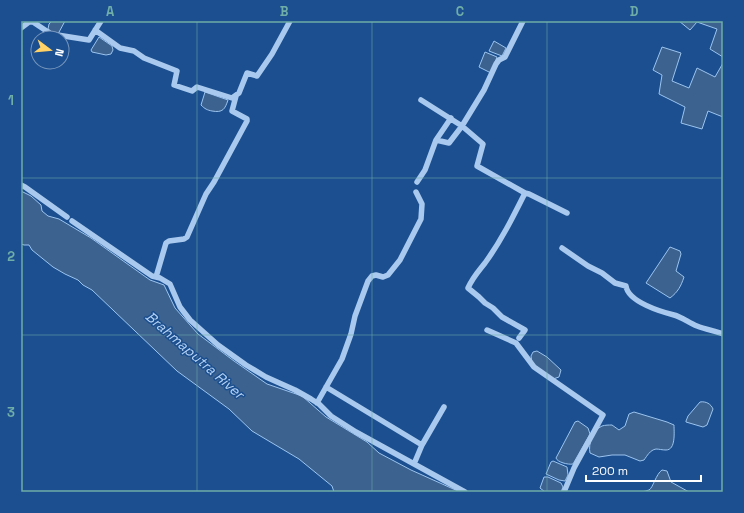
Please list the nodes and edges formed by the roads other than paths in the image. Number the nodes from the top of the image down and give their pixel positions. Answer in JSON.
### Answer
{"nodes":[{"id":1,"x":101,"y":21,"type":"edge"},
{"id":2,"x":290,"y":21,"type":"edge"},
{"id":3,"x":523,"y":21,"type":"edge"},
{"id":4,"x":21,"y":28,"type":"edge"},
{"id":5,"x":95,"y":30,"type":"junction"},
{"id":6,"x":236,"y":96,"type":"junction"},
{"id":7,"x":420,"y":100,"type":"dead end"},
{"id":8,"x":451,"y":118,"type":"junction"},
{"id":9,"x":462,"y":126,"type":"junction"},
{"id":10,"x":436,"y":140,"type":"junction"},
{"id":11,"x":417,"y":182,"type":"dead end"},
{"id":12,"x":21,"y":185,"type":"edge"},
{"id":13,"x":416,"y":192,"type":"dead end"},
{"id":14,"x":525,"y":193,"type":"junction"},
{"id":15,"x":566,"y":213,"type":"dead end"},
{"id":16,"x":562,"y":248,"type":"dead end"},
{"id":17,"x":156,"y":277,"type":"junction"},
{"id":18,"x":487,"y":330,"type":"dead end"},
{"id":19,"x":723,"y":334,"type":"edge"},
{"id":20,"x":519,"y":338,"type":"dead end"},
{"id":21,"x":326,"y":387,"type":"junction"},
{"id":22,"x":317,"y":403,"type":"junction"},
{"id":23,"x":444,"y":407,"type":"dead end"},
{"id":24,"x":422,"y":445,"type":"junction"},
{"id":25,"x":414,"y":464,"type":"junction"},
{"id":26,"x":465,"y":492,"type":"edge"},
{"id":27,"x":564,"y":492,"type":"edge"}],
"edges":[{"from":1,"to":5,"type":"street"},
{"from":2,"to":6,"type":"street"},
{"from":3,"to":9,"type":"street"},
{"from":4,"to":5,"type":"street"},
{"from":5,"to":6,"type":"street"},
{"from":6,"to":17,"type":"street"},
{"from":7,"to":8,"type":"street"},
{"from":8,"to":9,"type":"street"},
{"from":8,"to":10,"type":"street"},
{"from":9,"to":10,"type":"street"},
{"from":9,"to":14,"type":"street"},
{"from":10,"to":11,"type":"street"},
{"from":12,"to":17,"type":"street"},
{"from":13,"to":21,"type":"street"},
{"from":14,"to":15,"type":"street"},
{"from":14,"to":20,"type":"street"},
{"from":16,"to":19,"type":"street"},
{"from":17,"to":22,"type":"street"},
{"from":18,"to":27,"type":"street"},
{"from":21,"to":22,"type":"street"},
{"from":21,"to":24,"type":"street"},
{"from":22,"to":25,"type":"street"},
{"from":23,"to":24,"type":"street"},
{"from":24,"to":25,"type":"street"},
{"from":25,"to":26,"type":"street"}]}
